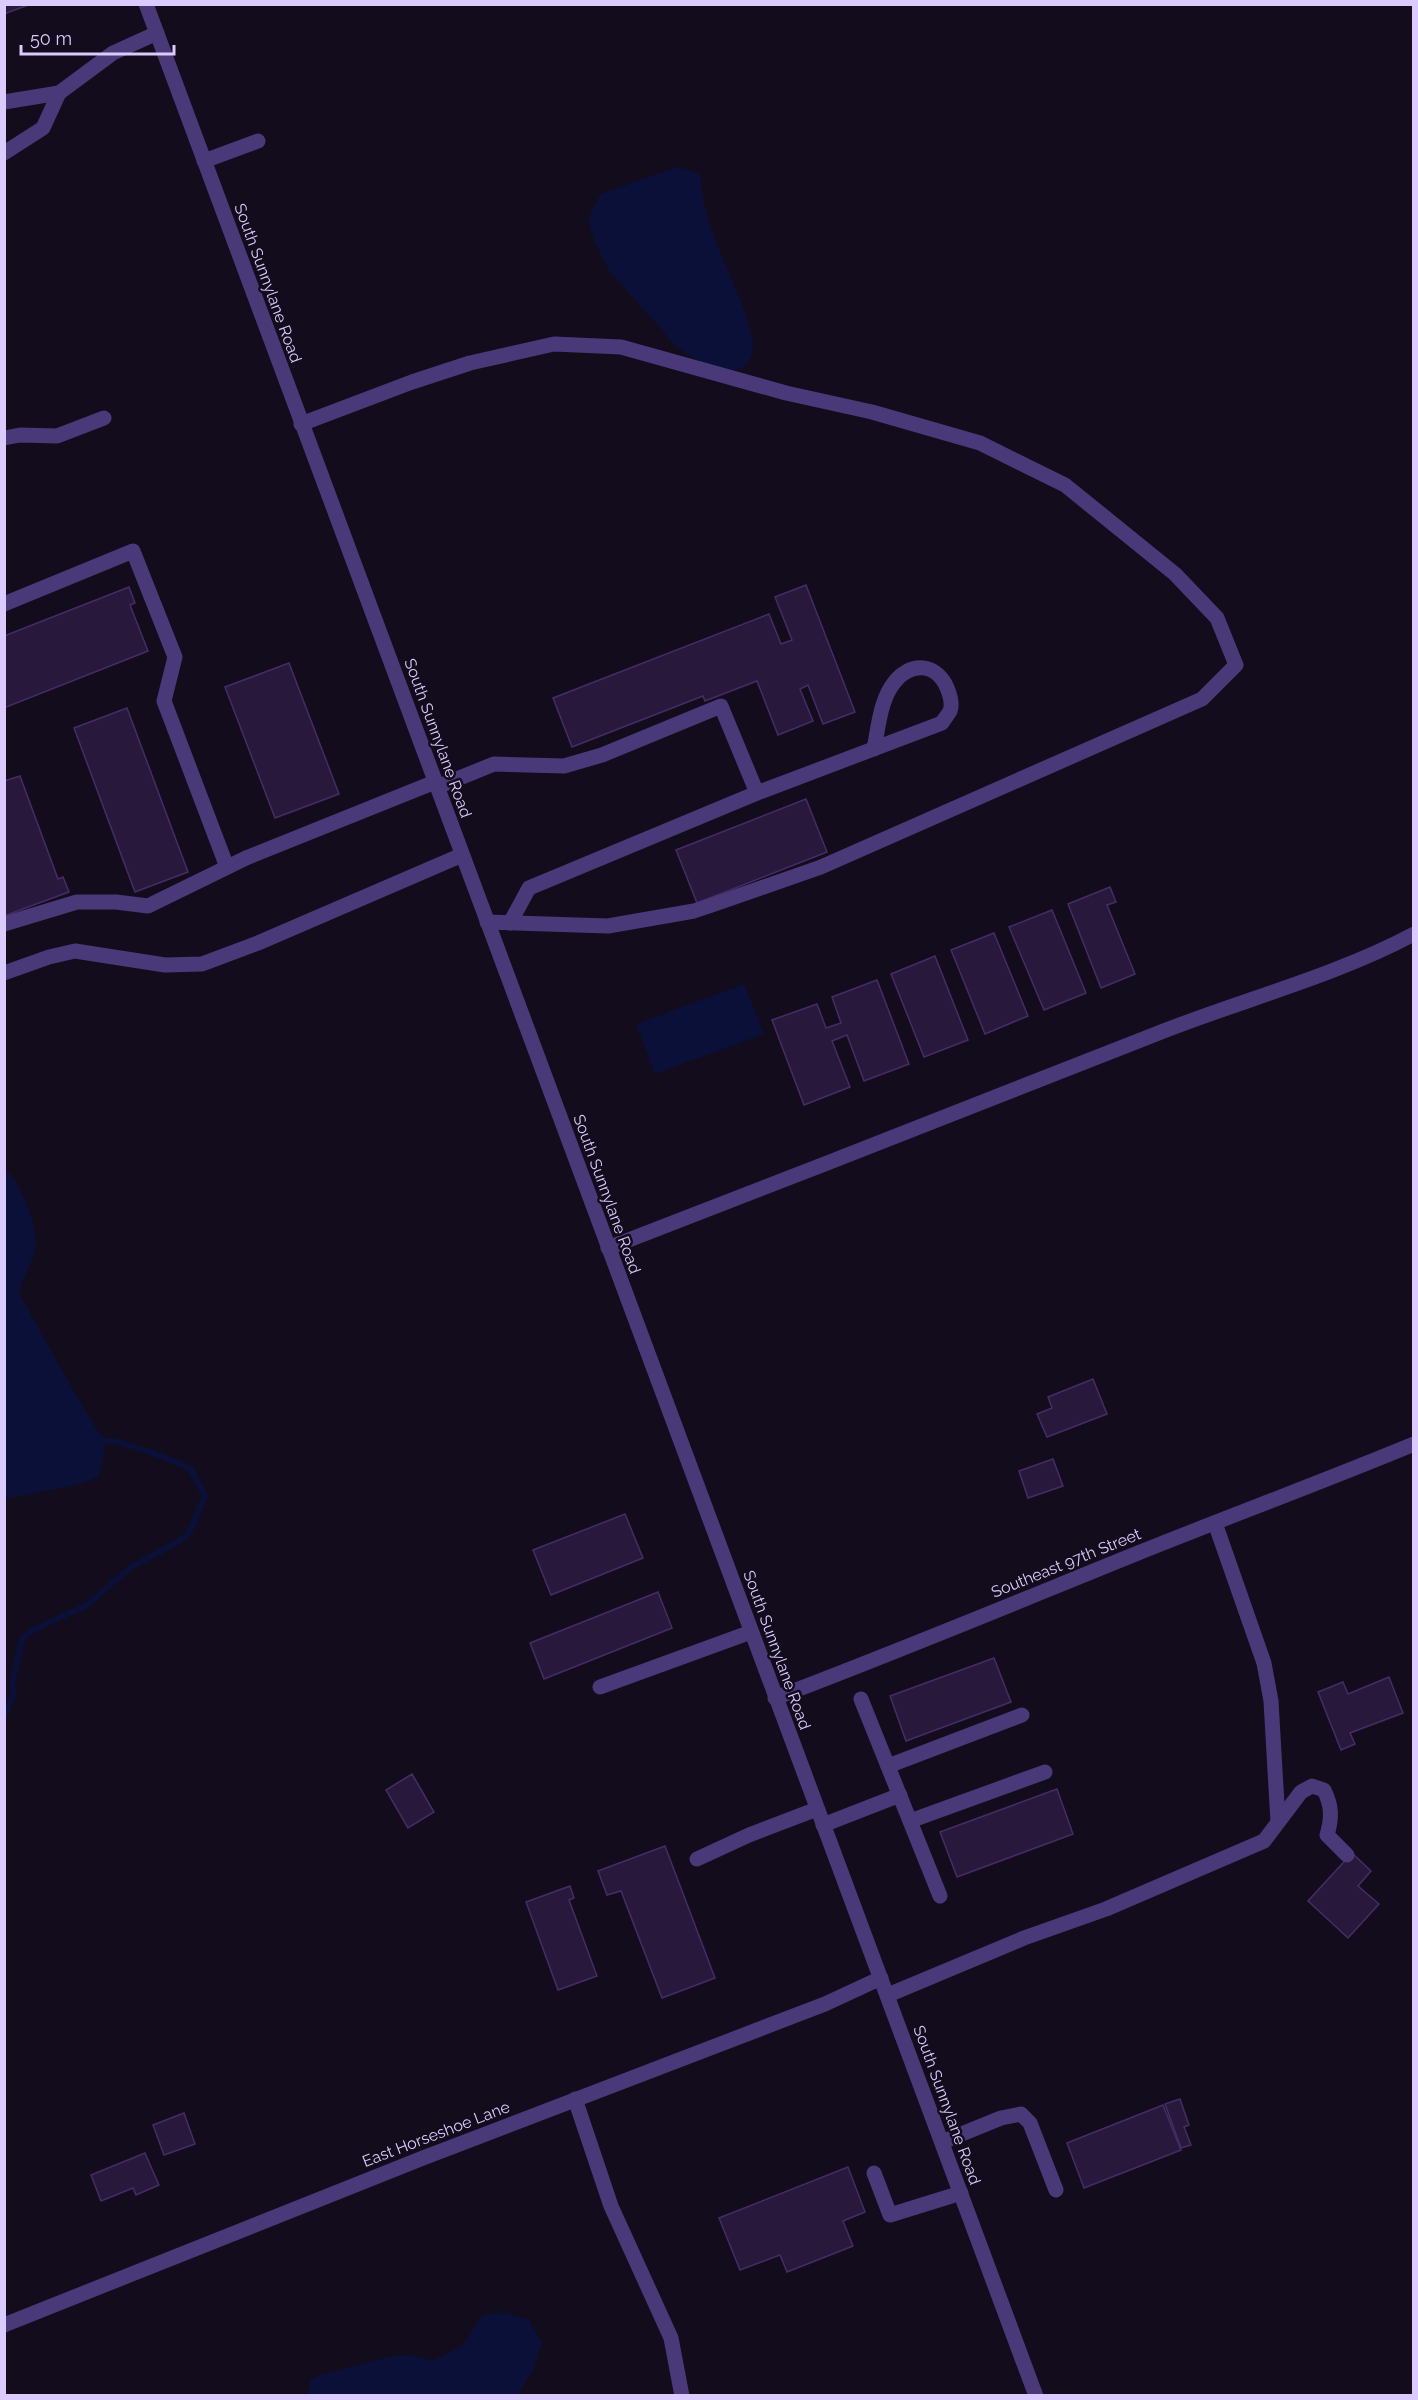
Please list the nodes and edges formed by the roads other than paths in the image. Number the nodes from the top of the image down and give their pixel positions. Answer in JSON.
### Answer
{"nodes":[{"id":1,"x":146,"y":4,"type":"edge"},
{"id":2,"x":157,"y":33,"type":"junction"},
{"id":3,"x":58,"y":93,"type":"junction"},
{"id":4,"x":4,"y":102,"type":"edge"},
{"id":5,"x":258,"y":141,"type":"dead end"},
{"id":6,"x":4,"y":153,"type":"edge"},
{"id":7,"x":204,"y":161,"type":"junction"},
{"id":8,"x":104,"y":418,"type":"dead end"},
{"id":9,"x":301,"y":424,"type":"junction"},
{"id":10,"x":4,"y":438,"type":"edge"},
{"id":11,"x":4,"y":604,"type":"edge"},
{"id":12,"x":874,"y":749,"type":"junction"},
{"id":13,"x":436,"y":784,"type":"junction"},
{"id":14,"x":757,"y":793,"type":"junction"},
{"id":15,"x":462,"y":855,"type":"junction"},
{"id":16,"x":227,"y":867,"type":"junction"},
{"id":17,"x":487,"y":922,"type":"junction"},
{"id":18,"x":510,"y":923,"type":"junction"},
{"id":19,"x":4,"y":924,"type":"edge"},
{"id":20,"x":1413,"y":934,"type":"edge"},
{"id":21,"x":4,"y":973,"type":"edge"},
{"id":22,"x":608,"y":1248,"type":"junction"},
{"id":23,"x":1413,"y":1444,"type":"edge"},
{"id":24,"x":1215,"y":1523,"type":"junction"},
{"id":25,"x":751,"y":1632,"type":"junction"},
{"id":26,"x":600,"y":1687,"type":"dead end"},
{"id":27,"x":775,"y":1698,"type":"junction"},
{"id":28,"x":861,"y":1699,"type":"dead end"},
{"id":29,"x":1022,"y":1714,"type":"dead end"},
{"id":30,"x":888,"y":1766,"type":"junction"},
{"id":31,"x":1045,"y":1772,"type":"dead end"},
{"id":32,"x":900,"y":1795,"type":"junction"},
{"id":33,"x":817,"y":1809,"type":"junction"},
{"id":34,"x":910,"y":1821,"type":"junction"},
{"id":35,"x":1278,"y":1822,"type":"junction"},
{"id":36,"x":824,"y":1825,"type":"junction"},
{"id":37,"x":1347,"y":1855,"type":"dead end"},
{"id":38,"x":697,"y":1858,"type":"dead end"},
{"id":39,"x":940,"y":1896,"type":"dead end"},
{"id":40,"x":881,"y":1978,"type":"junction"},
{"id":41,"x":888,"y":1995,"type":"junction"},
{"id":42,"x":575,"y":2099,"type":"junction"},
{"id":43,"x":942,"y":2142,"type":"junction"},
{"id":44,"x":874,"y":2173,"type":"dead end"},
{"id":45,"x":1056,"y":2190,"type":"dead end"},
{"id":46,"x":961,"y":2193,"type":"junction"},
{"id":47,"x":4,"y":2325,"type":"edge"},
{"id":48,"x":682,"y":2396,"type":"edge"},
{"id":49,"x":1036,"y":2396,"type":"edge"}],
"edges":[{"from":1,"to":2,"type":"street","name":"South Sunnylane Road"},
{"from":2,"to":3,"type":"street"},
{"from":2,"to":7,"type":"street","name":"South Sunnylane Road"},
{"from":3,"to":4,"type":"street"},
{"from":3,"to":6,"type":"street"},
{"from":5,"to":7,"type":"street"},
{"from":7,"to":9,"type":"street","name":"South Sunnylane Road"},
{"from":8,"to":10,"type":"street"},
{"from":9,"to":13,"type":"street","name":"South Sunnylane Road"},
{"from":9,"to":18,"type":"street"},
{"from":11,"to":16,"type":"street"},
{"from":12,"to":12,"type":"street"},
{"from":12,"to":14,"type":"street"},
{"from":13,"to":14,"type":"street"},
{"from":13,"to":15,"type":"street","name":"South Sunnylane Road"},
{"from":13,"to":16,"type":"street"},
{"from":14,"to":18,"type":"street"},
{"from":15,"to":17,"type":"street","name":"South Sunnylane Road"},
{"from":15,"to":21,"type":"street"},
{"from":16,"to":19,"type":"street"},
{"from":17,"to":18,"type":"street"},
{"from":17,"to":22,"type":"street","name":"South Sunnylane Road"},
{"from":20,"to":22,"type":"street"},
{"from":22,"to":25,"type":"street","name":"South Sunnylane Road"},
{"from":23,"to":24,"type":"street","name":"Southeast 97th Street"},
{"from":24,"to":27,"type":"street","name":"Southeast 97th Street"},
{"from":24,"to":35,"type":"street"},
{"from":25,"to":26,"type":"street"},
{"from":25,"to":27,"type":"street","name":"South Sunnylane Road"},
{"from":27,"to":33,"type":"street","name":"South Sunnylane Road"},
{"from":28,"to":30,"type":"street"},
{"from":29,"to":30,"type":"street"},
{"from":30,"to":32,"type":"street"},
{"from":31,"to":34,"type":"street"},
{"from":32,"to":34,"type":"street"},
{"from":32,"to":36,"type":"street"},
{"from":33,"to":36,"type":"street","name":"South Sunnylane Road"},
{"from":33,"to":38,"type":"street"},
{"from":34,"to":39,"type":"street"},
{"from":35,"to":37,"type":"street"},
{"from":35,"to":41,"type":"street"},
{"from":36,"to":40,"type":"street","name":"South Sunnylane Road"},
{"from":40,"to":41,"type":"street","name":"South Sunnylane Road"},
{"from":40,"to":42,"type":"street","name":"East Horseshoe Lane"},
{"from":41,"to":43,"type":"street","name":"South Sunnylane Road"},
{"from":42,"to":47,"type":"street","name":"East Horseshoe Lane"},
{"from":42,"to":48,"type":"street"},
{"from":43,"to":45,"type":"street"},
{"from":43,"to":46,"type":"street","name":"South Sunnylane Road"},
{"from":44,"to":46,"type":"street"},
{"from":46,"to":49,"type":"street","name":"South Sunnylane Road"}]}
